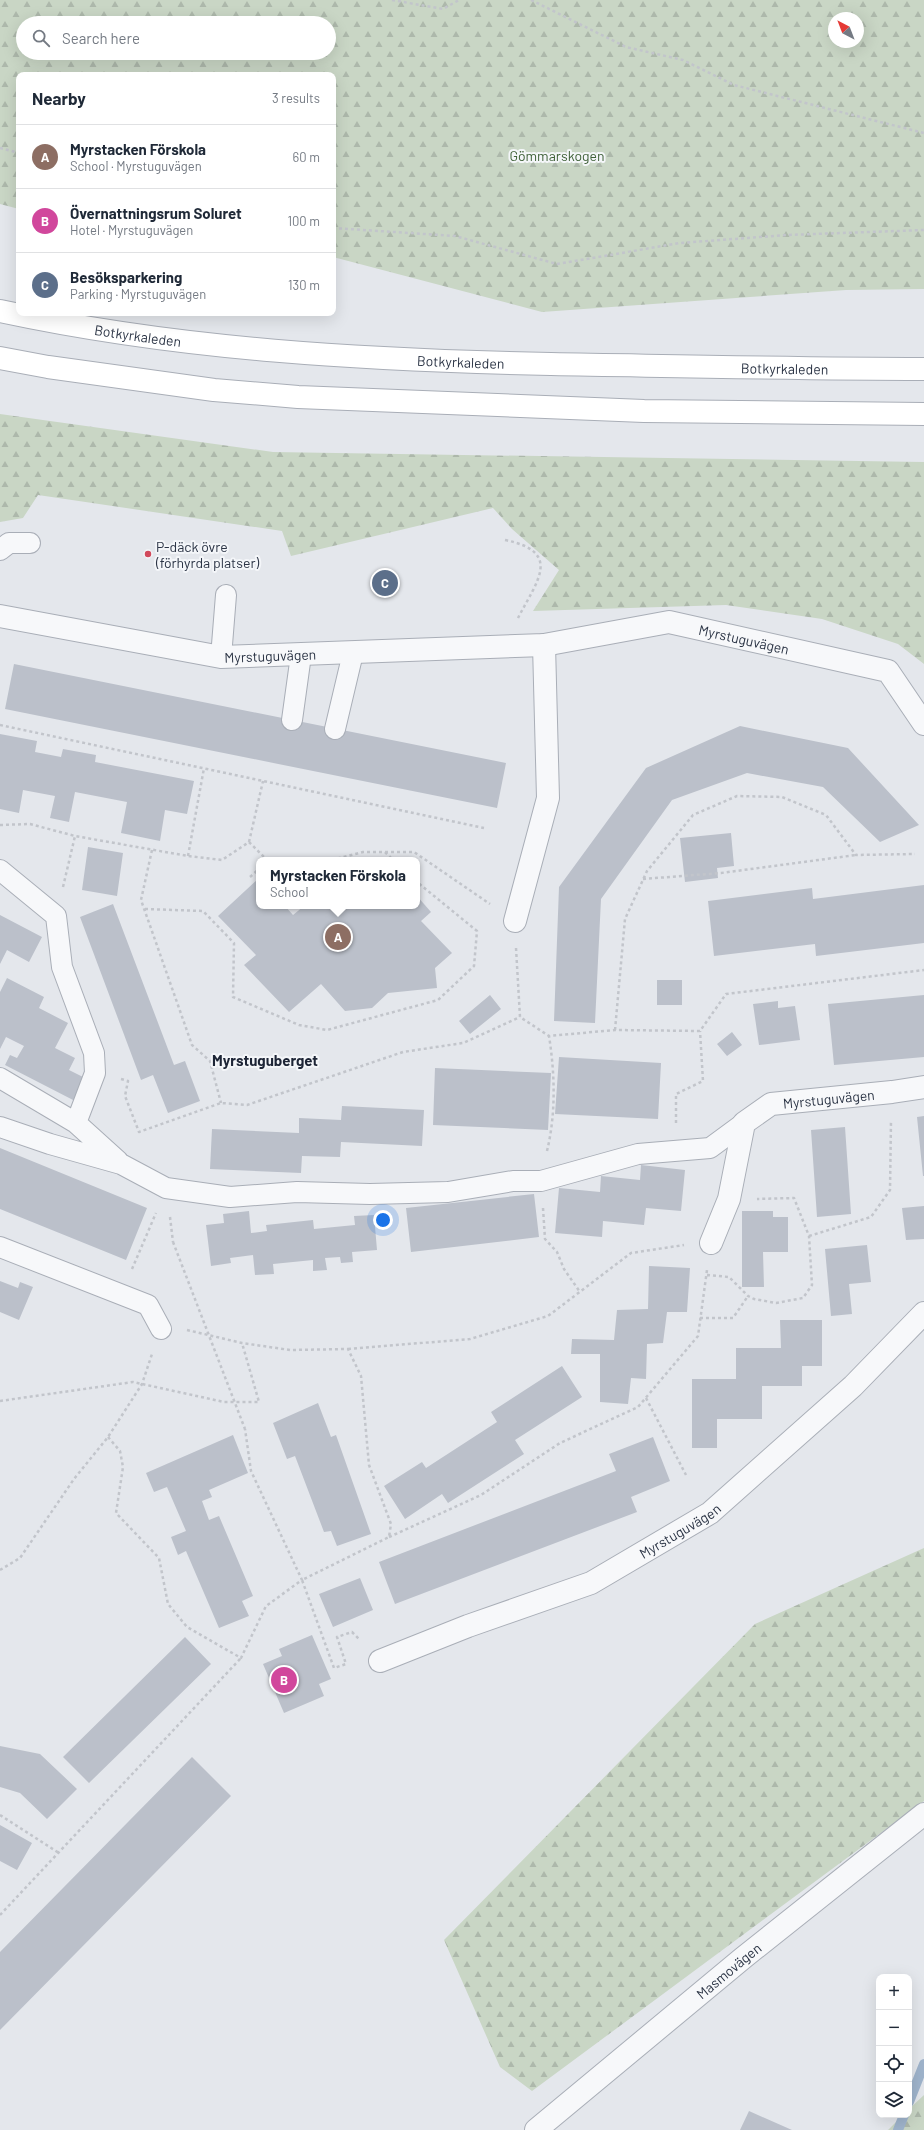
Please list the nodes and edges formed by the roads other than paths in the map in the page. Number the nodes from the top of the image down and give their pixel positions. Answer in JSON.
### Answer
{"nodes":[{"id":1,"x":0,"y":311,"type":"edge"},
{"id":2,"x":16,"y":314,"type":"edge"},
{"id":3,"x":29,"y":316,"type":"edge"},
{"id":4,"x":0,"y":358,"type":"edge"},
{"id":5,"x":924,"y":369,"type":"edge"},
{"id":6,"x":924,"y":414,"type":"edge"},
{"id":7,"x":30,"y":543,"type":"dead end"},
{"id":8,"x":0,"y":550,"type":"edge"},
{"id":9,"x":226,"y":595,"type":"dead end"},
{"id":10,"x":0,"y":616,"type":"edge"},
{"id":11,"x":544,"y":645,"type":"junction"},
{"id":12,"x":353,"y":653,"type":"junction"},
{"id":13,"x":301,"y":655,"type":"junction"},
{"id":14,"x":220,"y":657,"type":"junction"},
{"id":15,"x":922,"y":719,"type":"edge"},
{"id":16,"x":292,"y":720,"type":"dead end"},
{"id":17,"x":335,"y":729,"type":"dead end"},
{"id":18,"x":0,"y":870,"type":"edge"},
{"id":19,"x":515,"y":921,"type":"road end"},
{"id":20,"x":0,"y":1078,"type":"edge"},
{"id":21,"x":924,"y":1086,"type":"edge"},
{"id":22,"x":76,"y":1123,"type":"junction"},
{"id":23,"x":744,"y":1123,"type":"junction"},
{"id":24,"x":0,"y":1127,"type":"edge"},
{"id":25,"x":121,"y":1164,"type":"junction"},
{"id":26,"x":711,"y":1243,"type":"road end"},
{"id":27,"x":0,"y":1247,"type":"edge"},
{"id":28,"x":924,"y":1313,"type":"edge"},
{"id":29,"x":161,"y":1329,"type":"road end"},
{"id":30,"x":380,"y":1661,"type":"road end"},
{"id":31,"x":924,"y":1814,"type":"edge"},
{"id":32,"x":536,"y":2130,"type":"edge"}],
"edges":[{"from":1,"to":2,"type":"main road","name":"Botkyrkaleden"},
{"from":3,"to":5,"type":"main road","name":"Botkyrkaleden"},
{"from":4,"to":6,"type":"main road"},
{"from":7,"to":8,"type":"lane"},
{"from":9,"to":14,"type":"lane"},
{"from":10,"to":14,"type":"street","name":"Myrstuguvägen"},
{"from":11,"to":12,"type":"street","name":"Myrstuguvägen"},
{"from":11,"to":15,"type":"street","name":"Myrstuguvägen"},
{"from":11,"to":19,"type":"street"},
{"from":12,"to":13,"type":"street","name":"Myrstuguvägen"},
{"from":12,"to":17,"type":"lane"},
{"from":13,"to":14,"type":"street","name":"Myrstuguvägen"},
{"from":13,"to":16,"type":"lane"},
{"from":18,"to":22,"type":"lane"},
{"from":20,"to":22,"type":"lane"},
{"from":21,"to":23,"type":"street","name":"Myrstuguvägen"},
{"from":22,"to":25,"type":"lane"},
{"from":23,"to":25,"type":"lane"},
{"from":23,"to":26,"type":"street"},
{"from":24,"to":25,"type":"lane"},
{"from":27,"to":29,"type":"lane"},
{"from":28,"to":30,"type":"street","name":"Myrstuguvägen"},
{"from":31,"to":32,"type":"street","name":"Masmovägen"}]}
